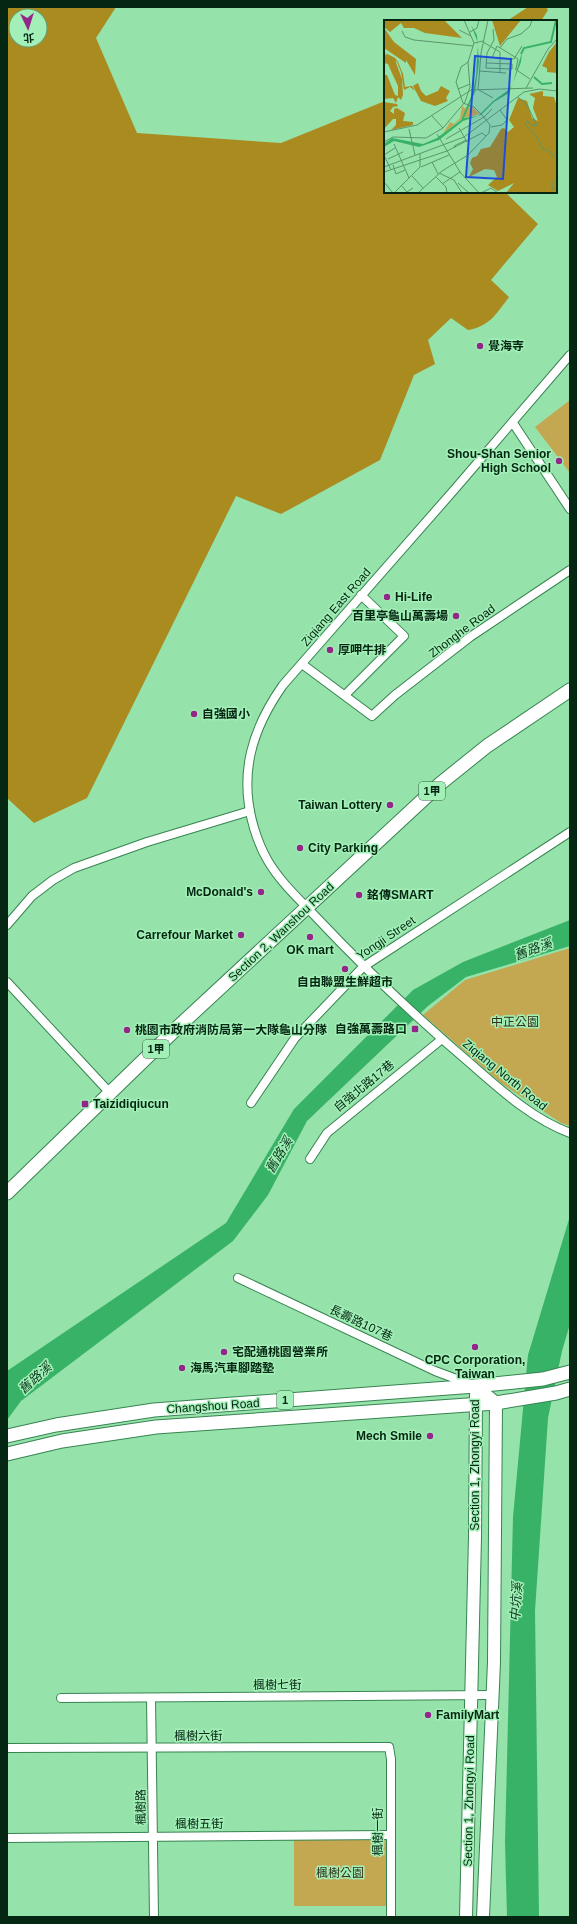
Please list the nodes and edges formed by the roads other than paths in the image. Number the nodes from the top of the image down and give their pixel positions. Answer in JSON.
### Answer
{"nodes":[{"id":1,"x":570,"y":355,"type":"edge"},
{"id":2,"x":513,"y":423,"type":"junction"},
{"id":3,"x":570,"y":509,"type":"edge"},
{"id":4,"x":570,"y":570,"type":"edge"},
{"id":5,"x":361,"y":595,"type":"junction"},
{"id":6,"x":302,"y":664,"type":"junction"},
{"id":7,"x":570,"y":690,"type":"edge"},
{"id":8,"x":345,"y":695,"type":"junction"},
{"id":9,"x":250,"y":811,"type":"junction"},
{"id":10,"x":570,"y":832,"type":"edge"},
{"id":11,"x":308,"y":908,"type":"junction"},
{"id":12,"x":7,"y":925,"type":"edge"},
{"id":13,"x":363,"y":967,"type":"junction"},
{"id":14,"x":7,"y":982,"type":"edge"},
{"id":15,"x":442,"y":1039,"type":"junction"},
{"id":16,"x":110,"y":1093,"type":"junction"},
{"id":17,"x":251,"y":1103,"type":"dead end"},
{"id":18,"x":570,"y":1132,"type":"edge"},
{"id":19,"x":310,"y":1159,"type":"dead end"},
{"id":20,"x":7,"y":1193,"type":"edge"},
{"id":21,"x":238,"y":1278,"type":"dead end"},
{"id":22,"x":570,"y":1372,"type":"edge"},
{"id":23,"x":475,"y":1386,"type":"junction"},
{"id":24,"x":570,"y":1389,"type":"edge"},
{"id":25,"x":496,"y":1403,"type":"junction"},
{"id":26,"x":476,"y":1405,"type":"junction"},
{"id":27,"x":7,"y":1436,"type":"edge"},
{"id":28,"x":7,"y":1454,"type":"edge"},
{"id":29,"x":493,"y":1694,"type":"junction"},
{"id":30,"x":471,"y":1695,"type":"junction"},
{"id":31,"x":61,"y":1698,"type":"dead end"},
{"id":32,"x":151,"y":1698,"type":"junction"},
{"id":33,"x":389,"y":1747,"type":"joint"},
{"id":34,"x":7,"y":1748,"type":"edge"},
{"id":35,"x":152,"y":1748,"type":"junction"},
{"id":36,"x":390,"y":1835,"type":"junction"},
{"id":37,"x":153,"y":1837,"type":"junction"},
{"id":38,"x":7,"y":1838,"type":"edge"},
{"id":39,"x":154,"y":1917,"type":"edge"},
{"id":40,"x":391,"y":1917,"type":"edge"},
{"id":41,"x":466,"y":1917,"type":"edge"},
{"id":42,"x":483,"y":1917,"type":"edge"}],
"edges":[{"from":1,"to":2,"type":"street","name":"Ziqiang East Road"},
{"from":2,"to":3,"type":"street"},
{"from":2,"to":5,"type":"street","name":"Ziqiang East Road"},
{"from":4,"to":8,"type":"street","name":"Zhonghe Road"},
{"from":5,"to":6,"type":"street","name":"Ziqiang East Road"},
{"from":5,"to":8,"type":"street"},
{"from":6,"to":8,"type":"street"},
{"from":6,"to":9,"type":"street","name":"Ziqiang East Road"},
{"from":7,"to":11,"type":"main road","name":"Section 2, Wanshou Road","number":"1甲"},
{"from":9,"to":11,"type":"street","name":"Ziqiang East Road"},
{"from":9,"to":12,"type":"street"},
{"from":10,"to":13,"type":"street","name":"Yongji Street"},
{"from":11,"to":13,"type":"street"},
{"from":11,"to":16,"type":"main road","name":"Section 2, Wanshou Road","number":"1甲"},
{"from":13,"to":15,"type":"street","name":"Ziqiang North Road"},
{"from":13,"to":17,"type":"street","name":"Yongji Street"},
{"from":14,"to":16,"type":"street"},
{"from":15,"to":18,"type":"street","name":"Ziqiang North Road"},
{"from":15,"to":19,"type":"street","name":"自強北路17巷"},
{"from":16,"to":20,"type":"main road","name":"Section 2, Wanshou Road","number":"1甲"},
{"from":21,"to":23,"type":"street","name":"長壽路107巷"},
{"from":22,"to":23,"type":"main road","name":"Changshou Road","number":"1"},
{"from":23,"to":25,"type":"main road","name":"Section 1, Zhongyi Road"},
{"from":23,"to":26,"type":"main road","name":"Section 1, Zhongyi Road"},
{"from":23,"to":27,"type":"main road","name":"Changshou Road","number":"1"},
{"from":24,"to":25,"type":"main road","name":"Changshou Road","number":"1"},
{"from":25,"to":26,"type":"main road","name":"Changshou Road","number":"1"},
{"from":25,"to":29,"type":"main road","name":"Section 1, Zhongyi Road"},
{"from":26,"to":28,"type":"main road","name":"Changshou Road","number":"1"},
{"from":26,"to":30,"type":"main road","name":"Section 1, Zhongyi Road"},
{"from":29,"to":30,"type":"street","name":"楓樹七街"},
{"from":29,"to":42,"type":"main road","name":"Section 1, Zhongyi Road"},
{"from":30,"to":32,"type":"street","name":"楓樹七街"},
{"from":30,"to":41,"type":"main road","name":"Section 1, Zhongyi Road"},
{"from":31,"to":32,"type":"street","name":"楓樹七街"},
{"from":32,"to":35,"type":"street","name":"楓樹路"},
{"from":33,"to":35,"type":"street","name":"楓樹六街"},
{"from":33,"to":36,"type":"street","name":"楓樹一街"},
{"from":34,"to":35,"type":"street","name":"楓樹六街"},
{"from":35,"to":37,"type":"street","name":"楓樹路"},
{"from":36,"to":37,"type":"street","name":"楓樹五街"},
{"from":36,"to":40,"type":"street","name":"楓樹一街"},
{"from":37,"to":38,"type":"street","name":"楓樹五街"},
{"from":37,"to":39,"type":"street","name":"楓樹路"}]}
